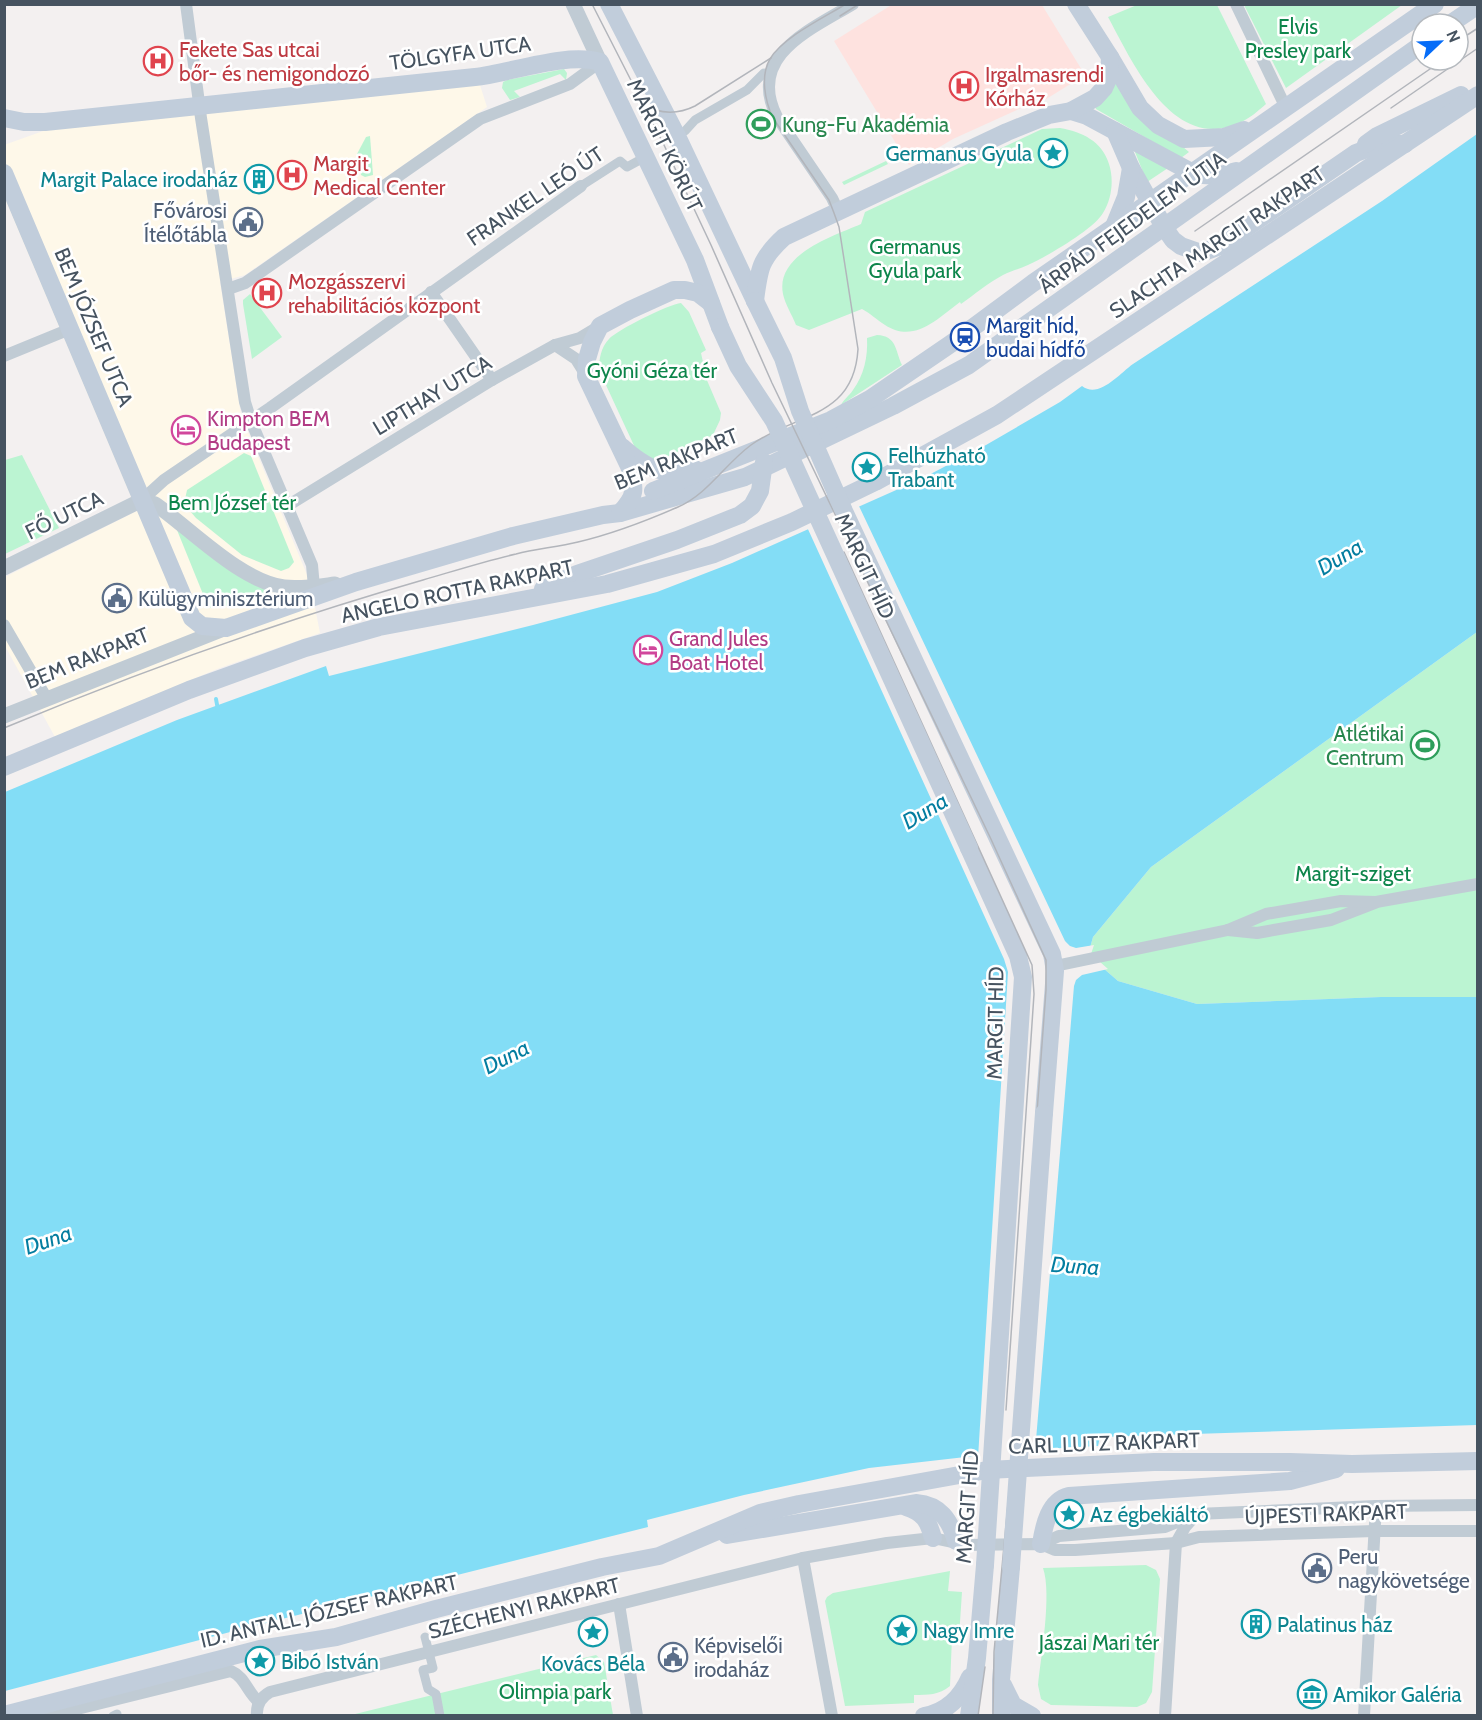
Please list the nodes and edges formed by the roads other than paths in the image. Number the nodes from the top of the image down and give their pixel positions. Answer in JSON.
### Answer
{"nodes":[{"id":1,"x":186,"y":4,"type":"edge"},
{"id":2,"x":573,"y":4,"type":"edge"},
{"id":3,"x":609,"y":4,"type":"edge"},
{"id":4,"x":853,"y":4,"type":"edge"},
{"id":5,"x":1236,"y":4,"type":"edge"},
{"id":6,"x":1435,"y":4,"type":"edge"},
{"id":7,"x":1082,"y":6,"type":"edge"},
{"id":8,"x":1410,"y":52,"type":"edge"},
{"id":9,"x":1110,"y":57,"type":"junction"},
{"id":10,"x":600,"y":62,"type":"junction"},
{"id":11,"x":767,"y":73,"type":"junction"},
{"id":12,"x":1478,"y":87,"type":"edge"},
{"id":13,"x":1478,"y":95,"type":"edge"},
{"id":14,"x":199,"y":106,"type":"junction"},
{"id":15,"x":1286,"y":108,"type":"junction"},
{"id":16,"x":1071,"y":111,"type":"junction"},
{"id":17,"x":4,"y":118,"type":"edge"},
{"id":18,"x":1270,"y":118,"type":"junction"},
{"id":19,"x":685,"y":131,"type":"dead end"},
{"id":20,"x":1115,"y":131,"type":"junction"},
{"id":21,"x":1184,"y":139,"type":"junction"},
{"id":22,"x":1405,"y":144,"type":"junction"},
{"id":23,"x":1356,"y":153,"type":"junction"},
{"id":24,"x":638,"y":161,"type":"dead end"},
{"id":25,"x":1131,"y":168,"type":"junction"},
{"id":26,"x":1244,"y":169,"type":"junction"},
{"id":27,"x":1202,"y":171,"type":"junction"},
{"id":28,"x":4,"y":172,"type":"edge"},
{"id":29,"x":581,"y":186,"type":"joint"},
{"id":30,"x":1150,"y":202,"type":"junction"},
{"id":31,"x":1192,"y":208,"type":"junction"},
{"id":32,"x":838,"y":211,"type":"junction"},
{"id":33,"x":1164,"y":227,"type":"junction"},
{"id":34,"x":1113,"y":229,"type":"junction"},
{"id":35,"x":753,"y":288,"type":"junction"},
{"id":36,"x":228,"y":289,"type":"junction"},
{"id":37,"x":431,"y":292,"type":"junction"},
{"id":38,"x":712,"y":305,"type":"junction"},
{"id":39,"x":600,"y":326,"type":"junction"},
{"id":40,"x":70,"y":329,"type":"junction"},
{"id":41,"x":555,"y":345,"type":"junction"},
{"id":42,"x":4,"y":356,"type":"edge"},
{"id":43,"x":586,"y":376,"type":"junction"},
{"id":44,"x":492,"y":380,"type":"junction"},
{"id":45,"x":251,"y":422,"type":"junction"},
{"id":46,"x":618,"y":444,"type":"junction"},
{"id":47,"x":767,"y":447,"type":"junction"},
{"id":48,"x":720,"y":465,"type":"junction"},
{"id":49,"x":762,"y":470,"type":"junction"},
{"id":50,"x":854,"y":493,"type":"joint"},
{"id":51,"x":632,"y":499,"type":"junction"},
{"id":52,"x":142,"y":500,"type":"junction"},
{"id":53,"x":287,"y":506,"type":"junction"},
{"id":54,"x":611,"y":514,"type":"junction"},
{"id":55,"x":4,"y":568,"type":"edge"},
{"id":56,"x":356,"y":582,"type":"junction"},
{"id":57,"x":314,"y":587,"type":"junction"},
{"id":58,"x":526,"y":599,"type":"junction"},
{"id":59,"x":289,"y":606,"type":"junction"},
{"id":60,"x":4,"y":625,"type":"edge"},
{"id":61,"x":226,"y":628,"type":"junction"},
{"id":62,"x":47,"y":699,"type":"junction"},
{"id":63,"x":4,"y":716,"type":"edge"},
{"id":64,"x":4,"y":767,"type":"edge"},
{"id":65,"x":1478,"y":884,"type":"edge"},
{"id":66,"x":1376,"y":902,"type":"junction"},
{"id":67,"x":1228,"y":930,"type":"junction"},
{"id":68,"x":1055,"y":966,"type":"junction"},
{"id":69,"x":1478,"y":1461,"type":"edge"},
{"id":70,"x":1352,"y":1464,"type":"junction"},
{"id":71,"x":902,"y":1505,"type":"junction"},
{"id":72,"x":1478,"y":1505,"type":"edge"},
{"id":73,"x":1376,"y":1506,"type":"junction"},
{"id":74,"x":1197,"y":1514,"type":"junction"},
{"id":75,"x":1374,"y":1531,"type":"junction"},
{"id":76,"x":1478,"y":1531,"type":"edge"},
{"id":77,"x":705,"y":1538,"type":"junction"},
{"id":78,"x":933,"y":1538,"type":"junction"},
{"id":79,"x":956,"y":1541,"type":"junction"},
{"id":80,"x":1176,"y":1543,"type":"junction"},
{"id":81,"x":1041,"y":1544,"type":"junction"},
{"id":82,"x":803,"y":1558,"type":"junction"},
{"id":83,"x":619,"y":1604,"type":"junction"},
{"id":84,"x":425,"y":1637,"type":"dead end"},
{"id":85,"x":429,"y":1652,"type":"junction"},
{"id":86,"x":259,"y":1702,"type":"junction"},
{"id":87,"x":966,"y":1705,"type":"edge"},
{"id":88,"x":1004,"y":1706,"type":"edge"},
{"id":89,"x":32,"y":1708,"type":"junction"},
{"id":90,"x":4,"y":1715,"type":"edge"},
{"id":91,"x":257,"y":1716,"type":"edge"},
{"id":92,"x":440,"y":1716,"type":"edge"},
{"id":93,"x":638,"y":1716,"type":"edge"},
{"id":94,"x":832,"y":1716,"type":"edge"},
{"id":95,"x":924,"y":1716,"type":"edge"},
{"id":96,"x":1032,"y":1716,"type":"edge"},
{"id":97,"x":1165,"y":1716,"type":"edge"},
{"id":98,"x":1364,"y":1716,"type":"edge"}],
"edges":[{"from":1,"to":14,"type":"street"},
{"from":2,"to":10,"type":"street","name":"MARGIT KÖRÚT"},
{"from":3,"to":35,"type":"main road","name":"MARGIT KÖRÚT"},
{"from":4,"to":11,"type":"street"},
{"from":5,"to":15,"type":"street"},
{"from":6,"to":15,"type":"main road","name":"ÁRPÁD FEJEDELEM ÚTJA"},
{"from":7,"to":9,"type":"main road"},
{"from":8,"to":26,"type":"main road","name":"ÁRPÁD FEJEDELEM ÚTJA"},
{"from":9,"to":16,"type":"main road"},
{"from":9,"to":21,"type":"main road"},
{"from":10,"to":14,"type":"main road","name":"TÖLGYFA UTCA"},
{"from":10,"to":36,"type":"street"},
{"from":10,"to":38,"type":"main road","name":"MARGIT KÖRÚT"},
{"from":11,"to":19,"type":"street"},
{"from":11,"to":32,"type":"street"},
{"from":12,"to":23,"type":"main road"},
{"from":13,"to":22,"type":"main road","name":"SLACHTA MARGIT RAKPART"},
{"from":14,"to":17,"type":"main road","name":"TÖLGYFA UTCA"},
{"from":14,"to":36,"type":"street"},
{"from":15,"to":18,"type":"main road","name":"ÁRPÁD FEJEDELEM ÚTJA"},
{"from":16,"to":20,"type":"main road"},
{"from":16,"to":32,"type":"main road"},
{"from":18,"to":21,"type":"main road"},
{"from":18,"to":27,"type":"main road","name":"ÁRPÁD FEJEDELEM ÚTJA"},
{"from":20,"to":25,"type":"main road"},
{"from":20,"to":27,"type":"main road"},
{"from":21,"to":27,"type":"main road"},
{"from":22,"to":23,"type":"main road"},
{"from":22,"to":50,"type":"main road","name":"SLACHTA MARGIT RAKPART"},
{"from":23,"to":33,"type":"main road"},
{"from":24,"to":29,"type":"street","name":"FRANKEL LEÓ ÚT"},
{"from":25,"to":30,"type":"main road"},
{"from":25,"to":34,"type":"main road"},
{"from":26,"to":27,"type":"main road"},
{"from":26,"to":31,"type":"main road","name":"ÁRPÁD FEJEDELEM ÚTJA"},
{"from":27,"to":30,"type":"main road","name":"ÁRPÁD FEJEDELEM ÚTJA"},
{"from":27,"to":31,"type":"main road"},
{"from":28,"to":40,"type":"main road","name":"BEM JÓZSEF UTCA"},
{"from":29,"to":37,"type":"street","name":"FRANKEL LEÓ ÚT"},
{"from":30,"to":33,"type":"main road"},
{"from":30,"to":34,"type":"main road","name":"ÁRPÁD FEJEDELEM ÚTJA"},
{"from":31,"to":33,"type":"main road","name":"ÁRPÁD FEJEDELEM ÚTJA"},
{"from":32,"to":35,"type":"main road"},
{"from":33,"to":49,"type":"main road","name":"ÁRPÁD FEJEDELEM ÚTJA"},
{"from":34,"to":47,"type":"main road","name":"ÁRPÁD FEJEDELEM ÚTJA"},
{"from":35,"to":68,"type":"main road","name":"MARGIT HÍD","bridge":true},
{"from":36,"to":45,"type":"street"},
{"from":37,"to":44,"type":"street"},
{"from":37,"to":45,"type":"street","name":"FRANKEL LEÓ ÚT"},
{"from":38,"to":39,"type":"main road"},
{"from":38,"to":87,"type":"main road","name":"MARGIT HÍD","bridge":true},
{"from":39,"to":41,"type":"street","name":"LIPTHAY UTCA"},
{"from":39,"to":43,"type":"main road"},
{"from":40,"to":42,"type":"street"},
{"from":40,"to":52,"type":"main road","name":"BEM JÓZSEF UTCA"},
{"from":41,"to":43,"type":"street"},
{"from":41,"to":44,"type":"street","name":"LIPTHAY UTCA"},
{"from":43,"to":46,"type":"main road"},
{"from":44,"to":53,"type":"street","name":"LIPTHAY UTCA"},
{"from":45,"to":52,"type":"street"},
{"from":45,"to":53,"type":"street"},
{"from":46,"to":48,"type":"main road"},
{"from":46,"to":51,"type":"main road"},
{"from":47,"to":48,"type":"main road","name":"BEM RAKPART"},
{"from":47,"to":49,"type":"main road"},
{"from":48,"to":51,"type":"main road","name":"BEM RAKPART"},
{"from":49,"to":54,"type":"main road","name":"BEM RAKPART"},
{"from":49,"to":58,"type":"main road"},
{"from":50,"to":58,"type":"main road","name":"ANGELO ROTTA RAKPART"},
{"from":51,"to":54,"type":"main road"},
{"from":52,"to":55,"type":"street","name":"FŐ UTCA"},
{"from":52,"to":57,"type":"street"},
{"from":52,"to":61,"type":"main road"},
{"from":53,"to":57,"type":"street"},
{"from":54,"to":56,"type":"main road","name":"BEM RAKPART"},
{"from":56,"to":57,"type":"street","name":"BEM RAKPART"},
{"from":56,"to":59,"type":"main road","name":"BEM RAKPART"},
{"from":57,"to":59,"type":"street"},
{"from":58,"to":64,"type":"main road","name":"ANGELO ROTTA RAKPART"},
{"from":59,"to":61,"type":"main road","name":"BEM RAKPART"},
{"from":60,"to":62,"type":"street"},
{"from":61,"to":62,"type":"street","name":"BEM RAKPART"},
{"from":62,"to":63,"type":"street","name":"BEM RAKPART"},
{"from":65,"to":66,"type":"street"},
{"from":66,"to":67,"type":"street"},
{"from":66,"to":67,"type":"street"},
{"from":67,"to":68,"type":"street"},
{"from":68,"to":88,"type":"main road","name":"MARGIT HÍD","bridge":true},
{"from":69,"to":70,"type":"main road","name":"CARL LUTZ RAKPART"},
{"from":70,"to":77,"type":"main road","name":"CARL LUTZ RAKPART"},
{"from":70,"to":81,"type":"main road"},
{"from":71,"to":77,"type":"main road"},
{"from":71,"to":78,"type":"main road"},
{"from":71,"to":79,"type":"main road"},
{"from":72,"to":73,"type":"street","name":"ÚJPESTI RAKPART"},
{"from":73,"to":74,"type":"street","name":"ÚJPESTI RAKPART"},
{"from":73,"to":75,"type":"street"},
{"from":74,"to":80,"type":"street"},
{"from":74,"to":81,"type":"street"},
{"from":75,"to":76,"type":"street","name":"ÚJPESTI RAKPART"},
{"from":75,"to":80,"type":"street","name":"ÚJPESTI RAKPART"},
{"from":75,"to":98,"type":"street"},
{"from":77,"to":89,"type":"main road","name":"ID. ANTALL JÓZSEF RAKPART"},
{"from":78,"to":79,"type":"street"},
{"from":78,"to":82,"type":"street"},
{"from":79,"to":81,"type":"street"},
{"from":80,"to":81,"type":"street"},
{"from":80,"to":97,"type":"street"},
{"from":82,"to":83,"type":"street","name":"SZÉCHENYI RAKPART"},
{"from":82,"to":94,"type":"street"},
{"from":83,"to":85,"type":"street","name":"SZÉCHENYI RAKPART"},
{"from":83,"to":93,"type":"street"},
{"from":84,"to":85,"type":"street"},
{"from":85,"to":86,"type":"street","name":"SZÉCHENYI RAKPART"},
{"from":85,"to":92,"type":"street"},
{"from":86,"to":89,"type":"street","name":"ID. ANTALL JÓZSEF RAKPART"},
{"from":86,"to":91,"type":"street"},
{"from":87,"to":95,"type":"main road"},
{"from":88,"to":96,"type":"main road"},
{"from":89,"to":90,"type":"main road","name":"ID. ANTALL JÓZSEF RAKPART"}]}
